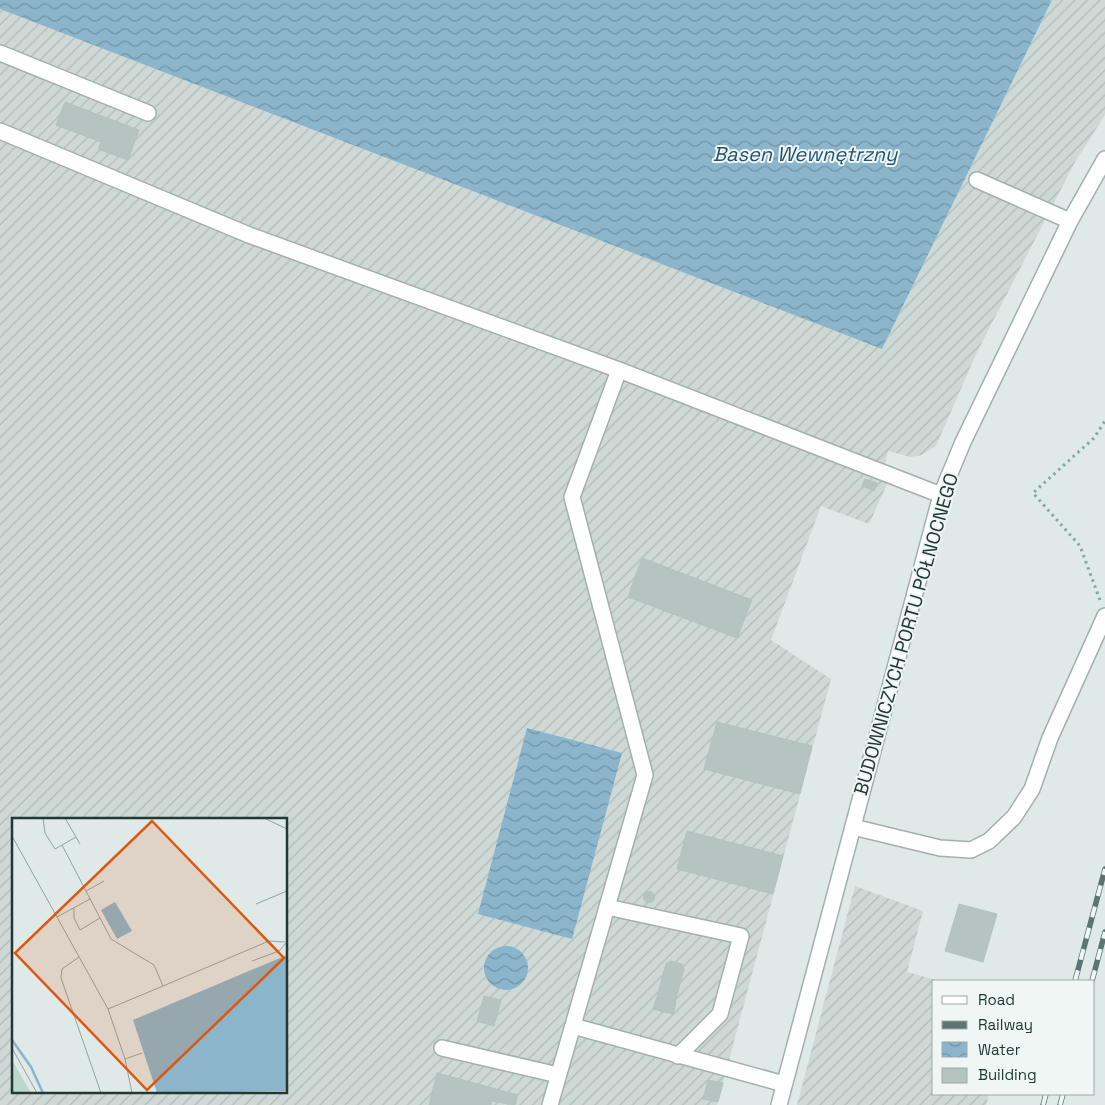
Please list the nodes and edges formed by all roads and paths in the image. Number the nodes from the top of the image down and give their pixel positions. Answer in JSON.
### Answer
{"nodes":[{"id":1,"x":0,"y":53,"type":"edge"},
{"id":2,"x":148,"y":113,"type":"dead end"},
{"id":3,"x":0,"y":131,"type":"edge"},
{"id":4,"x":1105,"y":159,"type":"edge"},
{"id":5,"x":977,"y":180,"type":"dead end"},
{"id":6,"x":1070,"y":221,"type":"junction"},
{"id":7,"x":619,"y":370,"type":"junction"},
{"id":8,"x":1105,"y":421,"type":"edge"},
{"id":9,"x":941,"y":495,"type":"junction"},
{"id":10,"x":1103,"y":610,"type":"edge"},
{"id":11,"x":853,"y":827,"type":"junction"},
{"id":12,"x":607,"y":907,"type":"junction"},
{"id":13,"x":573,"y":1026,"type":"junction"},
{"id":14,"x":442,"y":1048,"type":"dead end"},
{"id":15,"x":678,"y":1056,"type":"junction"},
{"id":16,"x":558,"y":1075,"type":"junction"},
{"id":17,"x":784,"y":1084,"type":"junction"},
{"id":18,"x":550,"y":1105,"type":"edge"},
{"id":19,"x":779,"y":1105,"type":"edge"}],
"edges":[{"from":1,"to":2,"type":"street"},
{"from":3,"to":7,"type":"street"},
{"from":4,"to":6,"type":"street","name":"BUDOWNICZYCH PORTU PÓŁNOCNEGO"},
{"from":5,"to":6,"type":"street"},
{"from":6,"to":9,"type":"street","name":"BUDOWNICZYCH PORTU PÓŁNOCNEGO"},
{"from":7,"to":9,"type":"street"},
{"from":7,"to":12,"type":"street"},
{"from":8,"to":10,"type":"path"},
{"from":9,"to":11,"type":"street","name":"BUDOWNICZYCH PORTU PÓŁNOCNEGO"},
{"from":10,"to":11,"type":"street"},
{"from":11,"to":17,"type":"street","name":"BUDOWNICZYCH PORTU PÓŁNOCNEGO"},
{"from":12,"to":13,"type":"street"},
{"from":12,"to":15,"type":"street"},
{"from":13,"to":15,"type":"street"},
{"from":13,"to":16,"type":"street"},
{"from":14,"to":16,"type":"street"},
{"from":15,"to":17,"type":"street"},
{"from":16,"to":18,"type":"street"},
{"from":17,"to":19,"type":"street","name":"BUDOWNICZYCH PORTU PÓŁNOCNEGO"}]}
